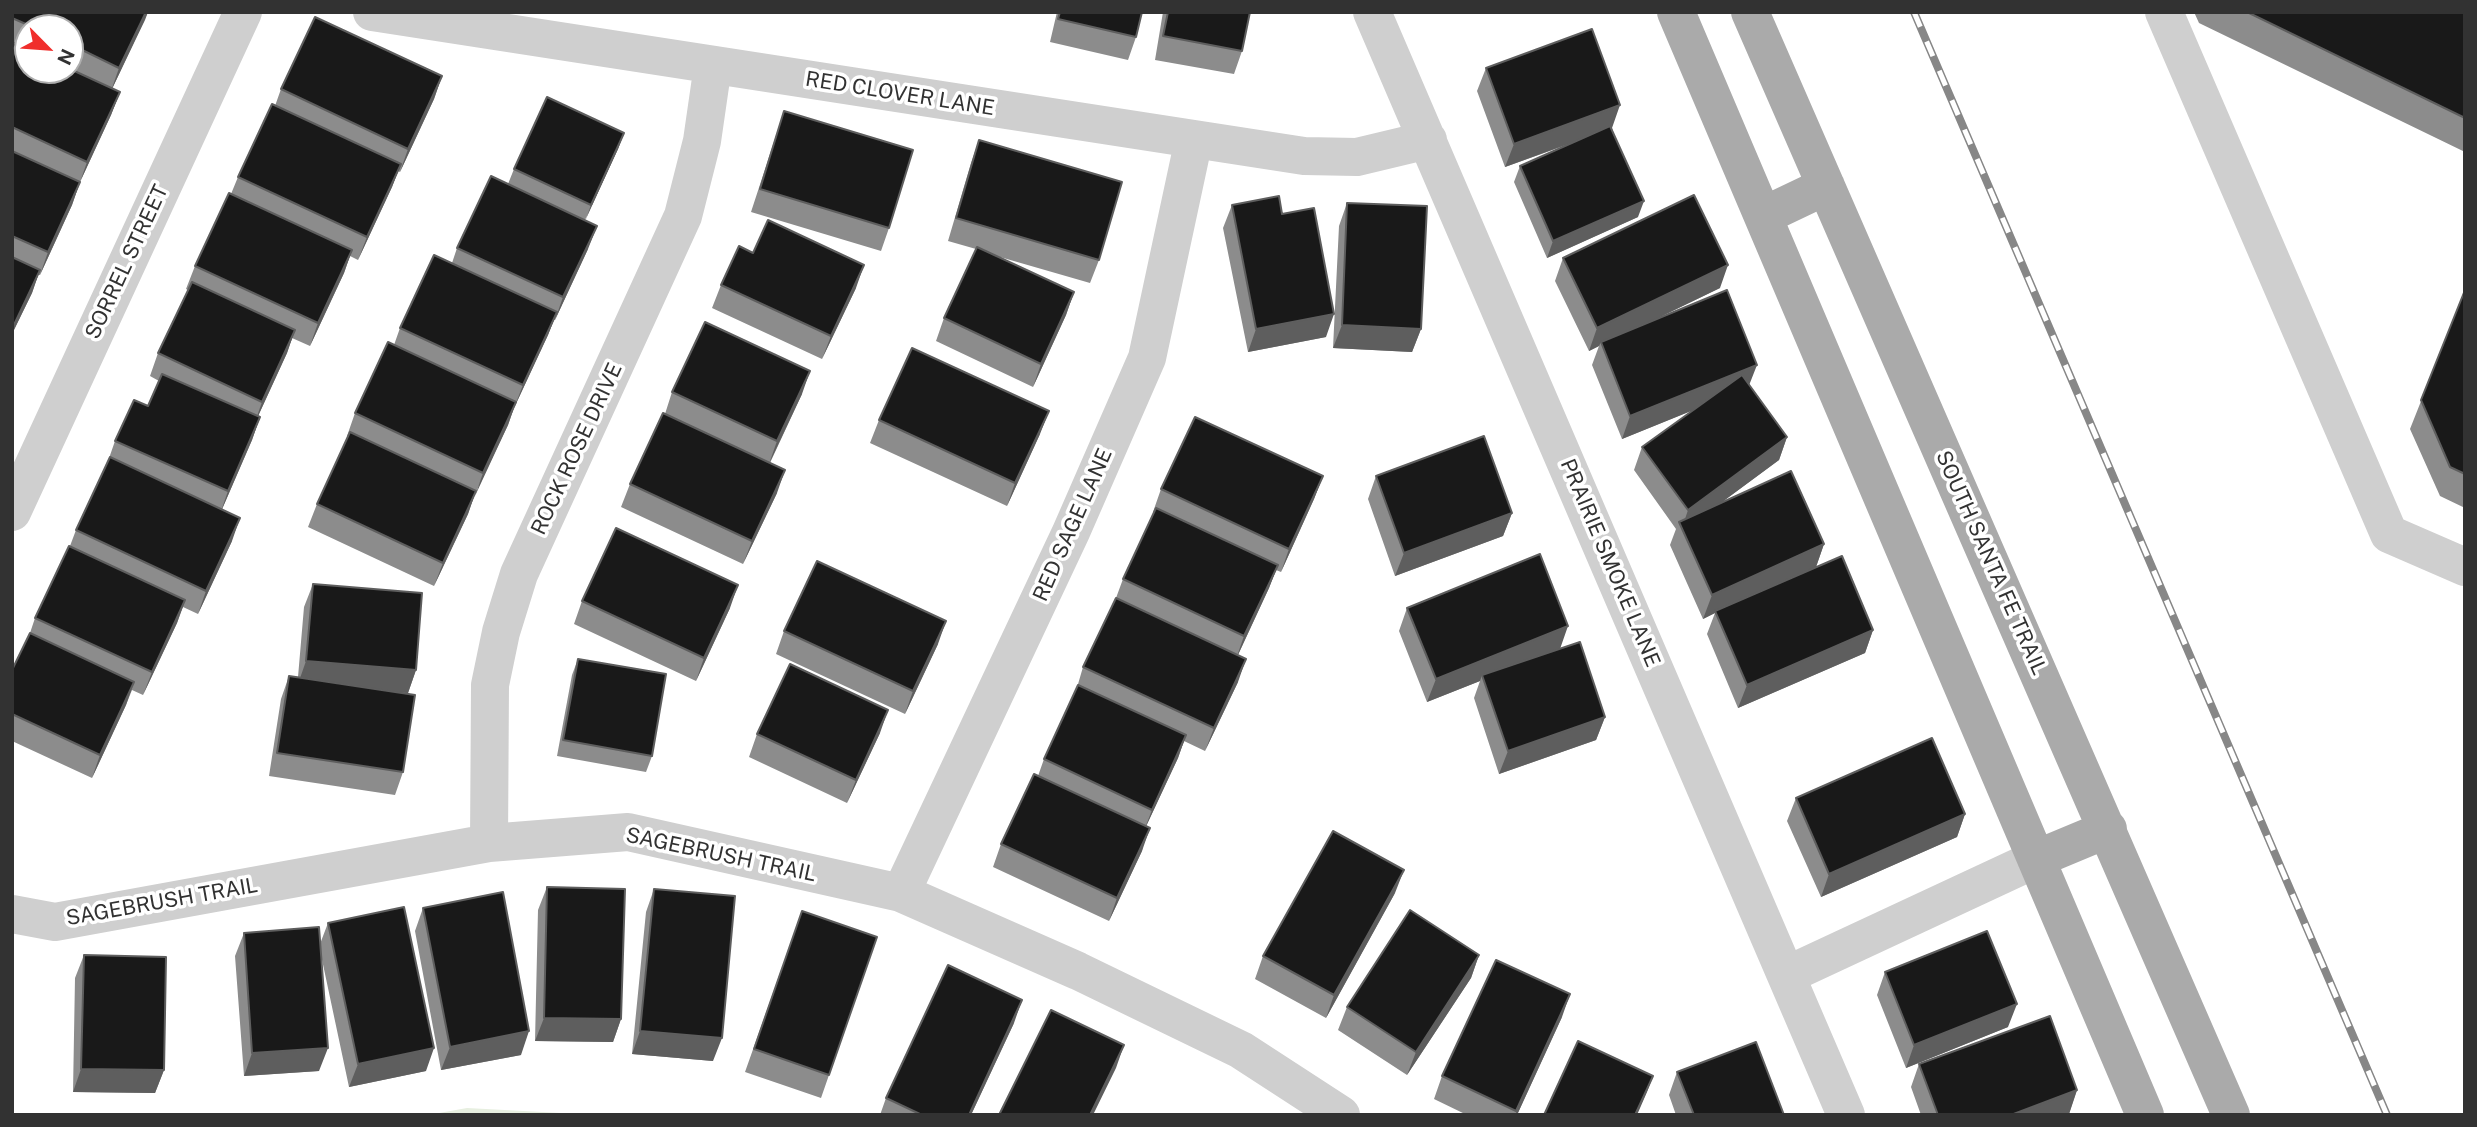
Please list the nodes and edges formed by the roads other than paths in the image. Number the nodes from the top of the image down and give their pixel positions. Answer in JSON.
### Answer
{"nodes":[{"id":1,"x":243,"y":12,"type":"edge"},
{"id":2,"x":372,"y":12,"type":"edge"},
{"id":3,"x":1372,"y":12,"type":"edge"},
{"id":4,"x":1676,"y":12,"type":"edge"},
{"id":5,"x":1750,"y":12,"type":"edge"},
{"id":6,"x":2164,"y":12,"type":"edge"},
{"id":7,"x":713,"y":65,"type":"junction"},
{"id":8,"x":1194,"y":139,"type":"junction"},
{"id":9,"x":1428,"y":140,"type":"junction"},
{"id":10,"x":1826,"y":186,"type":"junction"},
{"id":11,"x":1763,"y":216,"type":"junction"},
{"id":12,"x":12,"y":512,"type":"edge"},
{"id":13,"x":2465,"y":567,"type":"edge"},
{"id":14,"x":2108,"y":829,"type":"junction"},
{"id":15,"x":489,"y":844,"type":"junction"},
{"id":16,"x":2036,"y":859,"type":"junction"},
{"id":17,"x":901,"y":893,"type":"junction"},
{"id":18,"x":12,"y":914,"type":"edge"},
{"id":19,"x":1787,"y":975,"type":"junction"},
{"id":20,"x":1341,"y":1115,"type":"edge"},
{"id":21,"x":1846,"y":1115,"type":"edge"},
{"id":22,"x":2144,"y":1115,"type":"edge"},
{"id":23,"x":2231,"y":1115,"type":"edge"}],
"edges":[{"from":1,"to":12,"type":"street","name":"SORREL STREET"},
{"from":2,"to":7,"type":"street","name":"RED CLOVER LANE"},
{"from":3,"to":9,"type":"street","name":"PRAIRIE SMOKE LANE"},
{"from":4,"to":11,"type":"main road"},
{"from":5,"to":10,"type":"main road","name":"SOUTH SANTA FE TRAIL"},
{"from":6,"to":13,"type":"street"},
{"from":7,"to":8,"type":"street","name":"RED CLOVER LANE"},
{"from":7,"to":15,"type":"street","name":"ROCK ROSE DRIVE"},
{"from":8,"to":9,"type":"street","name":"RED CLOVER LANE"},
{"from":8,"to":17,"type":"street","name":"RED SAGE LANE"},
{"from":9,"to":19,"type":"street","name":"PRAIRIE SMOKE LANE"},
{"from":10,"to":11,"type":"main road"},
{"from":10,"to":14,"type":"main road","name":"SOUTH SANTA FE TRAIL"},
{"from":11,"to":16,"type":"main road"},
{"from":14,"to":16,"type":"main road"},
{"from":14,"to":23,"type":"main road","name":"SOUTH SANTA FE TRAIL"},
{"from":15,"to":17,"type":"street","name":"SAGEBRUSH TRAIL"},
{"from":15,"to":18,"type":"street","name":"SAGEBRUSH TRAIL"},
{"from":16,"to":19,"type":"street"},
{"from":16,"to":22,"type":"main road"},
{"from":17,"to":20,"type":"street","name":"SAGEBRUSH TRAIL"},
{"from":19,"to":21,"type":"street","name":"PRAIRIE SMOKE LANE"}]}
